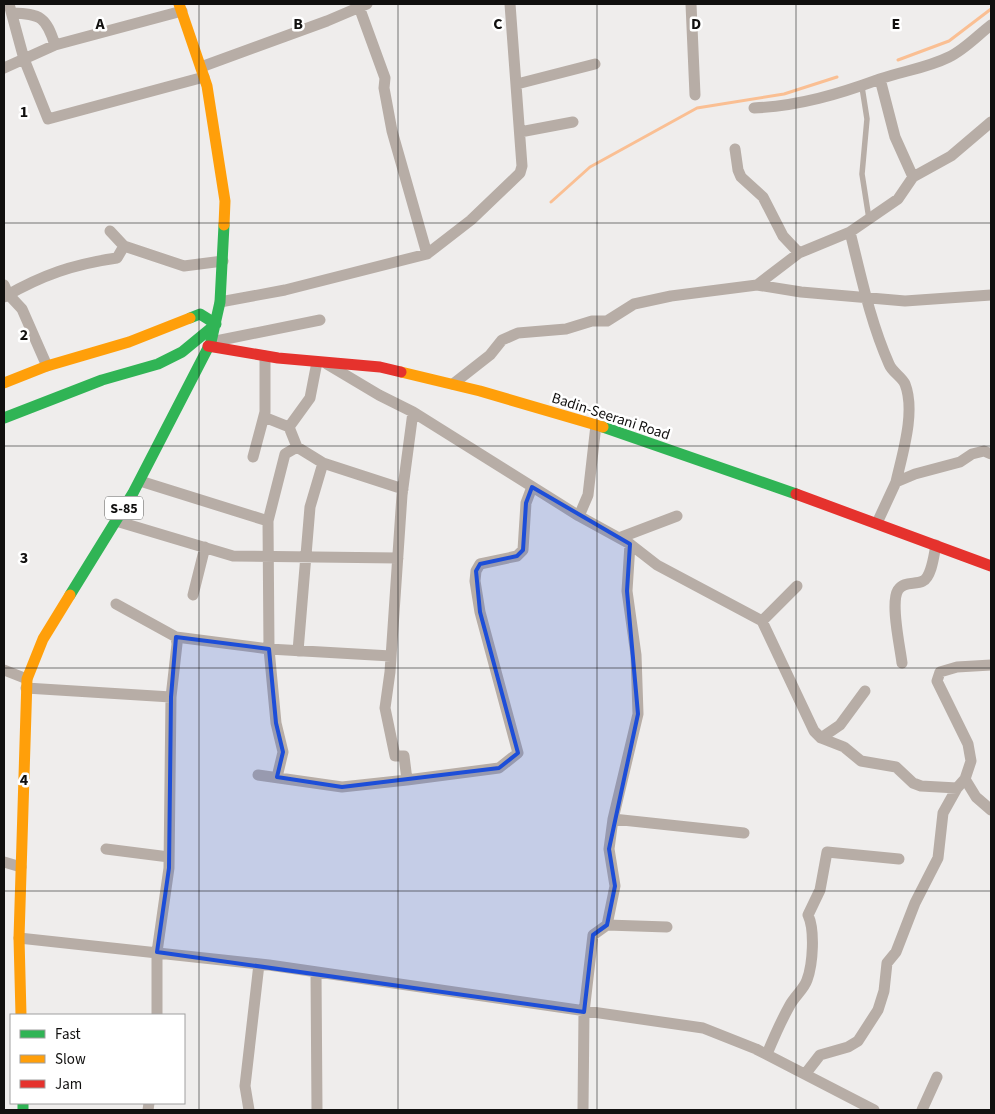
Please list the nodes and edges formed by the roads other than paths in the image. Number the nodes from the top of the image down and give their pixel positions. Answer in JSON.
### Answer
{"nodes":[{"id":1,"x":510,"y":4,"type":"edge"},
{"id":2,"x":691,"y":4,"type":"edge"},
{"id":3,"x":361,"y":5,"type":"edge"},
{"id":4,"x":11,"y":8,"type":"edge"},
{"id":5,"x":181,"y":8,"type":"edge"},
{"id":6,"x":991,"y":25,"type":"edge"},
{"id":7,"x":55,"y":45,"type":"junction"},
{"id":8,"x":24,"y":59,"type":"junction"},
{"id":9,"x":595,"y":64,"type":"dead end"},
{"id":10,"x":4,"y":68,"type":"edge"},
{"id":11,"x":203,"y":72,"type":"junction"},
{"id":12,"x":880,"y":79,"type":"junction"},
{"id":13,"x":517,"y":84,"type":"junction"},
{"id":14,"x":862,"y":87,"type":"junction"},
{"id":15,"x":695,"y":95,"type":"dead end"},
{"id":16,"x":754,"y":108,"type":"dead end"},
{"id":17,"x":573,"y":122,"type":"dead end"},
{"id":18,"x":991,"y":122,"type":"edge"},
{"id":19,"x":520,"y":132,"type":"junction"},
{"id":20,"x":735,"y":149,"type":"dead end"},
{"id":21,"x":913,"y":177,"type":"junction"},
{"id":22,"x":869,"y":219,"type":"junction"},
{"id":23,"x":110,"y":231,"type":"dead end"},
{"id":24,"x":850,"y":232,"type":"junction"},
{"id":25,"x":124,"y":246,"type":"junction"},
{"id":26,"x":799,"y":253,"type":"junction"},
{"id":27,"x":427,"y":254,"type":"junction"},
{"id":28,"x":223,"y":261,"type":"junction"},
{"id":29,"x":757,"y":285,"type":"junction"},
{"id":30,"x":5,"y":292,"type":"edge"},
{"id":31,"x":991,"y":295,"type":"edge"},
{"id":32,"x":866,"y":299,"type":"junction"},
{"id":33,"x":220,"y":302,"type":"junction"},
{"id":34,"x":320,"y":320,"type":"dead end"},
{"id":35,"x":216,"y":324,"type":"junction"},
{"id":36,"x":210,"y":344,"type":"junction"},
{"id":37,"x":265,"y":356,"type":"junction"},
{"id":38,"x":321,"y":363,"type":"junction"},
{"id":39,"x":47,"y":366,"type":"junction"},
{"id":40,"x":4,"y":383,"type":"edge"},
{"id":41,"x":453,"y":384,"type":"junction"},
{"id":42,"x":414,"y":412,"type":"junction"},
{"id":43,"x":264,"y":416,"type":"junction"},
{"id":44,"x":4,"y":418,"type":"edge"},
{"id":45,"x":596,"y":425,"type":"junction"},
{"id":46,"x":289,"y":427,"type":"junction"},
{"id":47,"x":297,"y":446,"type":"junction"},
{"id":48,"x":991,"y":454,"type":"edge"},
{"id":49,"x":253,"y":456,"type":"dead end"},
{"id":50,"x":323,"y":463,"type":"junction"},
{"id":51,"x":140,"y":480,"type":"junction"},
{"id":52,"x":896,"y":482,"type":"junction"},
{"id":53,"x":532,"y":487,"type":"junction"},
{"id":54,"x":403,"y":489,"type":"junction"},
{"id":55,"x":579,"y":516,"type":"junction"},
{"id":56,"x":677,"y":516,"type":"dead end"},
{"id":57,"x":116,"y":521,"type":"junction"},
{"id":58,"x":268,"y":521,"type":"junction"},
{"id":59,"x":877,"y":523,"type":"junction"},
{"id":60,"x":619,"y":538,"type":"junction"},
{"id":61,"x":630,"y":544,"type":"junction"},
{"id":62,"x":936,"y":545,"type":"junction"},
{"id":63,"x":205,"y":547,"type":"junction"},
{"id":64,"x":268,"y":556,"type":"junction"},
{"id":65,"x":306,"y":557,"type":"junction"},
{"id":66,"x":398,"y":558,"type":"junction"},
{"id":67,"x":991,"y":566,"type":"edge"},
{"id":68,"x":797,"y":586,"type":"dead end"},
{"id":69,"x":193,"y":595,"type":"dead end"},
{"id":70,"x":116,"y":604,"type":"dead end"},
{"id":71,"x":762,"y":621,"type":"junction"},
{"id":72,"x":176,"y":637,"type":"junction"},
{"id":73,"x":270,"y":649,"type":"junction"},
{"id":74,"x":298,"y":651,"type":"junction"},
{"id":75,"x":391,"y":656,"type":"junction"},
{"id":76,"x":902,"y":663,"type":"dead end"},
{"id":77,"x":991,"y":665,"type":"edge"},
{"id":78,"x":4,"y":670,"type":"edge"},
{"id":79,"x":27,"y":683,"type":"junction"},
{"id":80,"x":865,"y":692,"type":"dead end"},
{"id":81,"x":171,"y":697,"type":"junction"},
{"id":82,"x":821,"y":738,"type":"junction"},
{"id":83,"x":258,"y":775,"type":"dead end"},
{"id":84,"x":277,"y":777,"type":"junction"},
{"id":85,"x":407,"y":780,"type":"junction"},
{"id":86,"x":961,"y":783,"type":"junction"},
{"id":87,"x":991,"y":810,"type":"edge"},
{"id":88,"x":613,"y":819,"type":"junction"},
{"id":89,"x":744,"y":833,"type":"dead end"},
{"id":90,"x":106,"y":849,"type":"dead end"},
{"id":91,"x":168,"y":857,"type":"junction"},
{"id":92,"x":899,"y":859,"type":"dead end"},
{"id":93,"x":4,"y":862,"type":"edge"},
{"id":94,"x":21,"y":867,"type":"junction"},
{"id":95,"x":607,"y":925,"type":"junction"},
{"id":96,"x":667,"y":927,"type":"dead end"},
{"id":97,"x":20,"y":938,"type":"junction"},
{"id":98,"x":157,"y":952,"type":"junction"},
{"id":99,"x":259,"y":964,"type":"junction"},
{"id":100,"x":316,"y":972,"type":"junction"},
{"id":101,"x":584,"y":1012,"type":"junction"},
{"id":102,"x":21,"y":1014,"type":"edge"},
{"id":103,"x":157,"y":1014,"type":"edge"},
{"id":104,"x":767,"y":1054,"type":"junction"},
{"id":105,"x":806,"y":1074,"type":"junction"},
{"id":106,"x":937,"y":1077,"type":"dead end"},
{"id":107,"x":249,"y":1110,"type":"edge"},
{"id":108,"x":317,"y":1110,"type":"edge"},
{"id":109,"x":583,"y":1110,"type":"edge"},
{"id":110,"x":874,"y":1110,"type":"edge"},
{"id":111,"x":922,"y":1110,"type":"edge"}],
"edges":[{"from":1,"to":13,"type":"street"},
{"from":2,"to":15,"type":"street"},
{"from":3,"to":11,"type":"street"},
{"from":3,"to":27,"type":"street"},
{"from":4,"to":7,"type":"street"},
{"from":4,"to":8,"type":"street"},
{"from":5,"to":7,"type":"street"},
{"from":5,"to":11,"type":"street","number":"S-85"},
{"from":6,"to":12,"type":"street"},
{"from":7,"to":8,"type":"street"},
{"from":8,"to":10,"type":"street"},
{"from":8,"to":11,"type":"street"},
{"from":9,"to":13,"type":"street"},
{"from":11,"to":28,"type":"street","number":"S-85"},
{"from":12,"to":14,"type":"street"},
{"from":12,"to":21,"type":"street"},
{"from":13,"to":19,"type":"street"},
{"from":14,"to":16,"type":"street"},
{"from":14,"to":22,"type":"lane"},
{"from":17,"to":19,"type":"street"},
{"from":18,"to":21,"type":"street"},
{"from":19,"to":27,"type":"street"},
{"from":20,"to":26,"type":"street"},
{"from":21,"to":22,"type":"street"},
{"from":22,"to":24,"type":"street"},
{"from":23,"to":25,"type":"street"},
{"from":24,"to":26,"type":"street"},
{"from":24,"to":32,"type":"street"},
{"from":25,"to":28,"type":"street"},
{"from":25,"to":30,"type":"street"},
{"from":26,"to":29,"type":"street"},
{"from":27,"to":33,"type":"street"},
{"from":28,"to":33,"type":"street","number":"S-85"},
{"from":29,"to":32,"type":"street"},
{"from":29,"to":41,"type":"street"},
{"from":30,"to":39,"type":"street"},
{"from":31,"to":32,"type":"street"},
{"from":32,"to":52,"type":"street"},
{"from":33,"to":35,"type":"street","number":"S-85"},
{"from":34,"to":36,"type":"street"},
{"from":35,"to":36,"type":"street","number":"S-85"},
{"from":35,"to":39,"type":"street"},
{"from":35,"to":44,"type":"street"},
{"from":36,"to":37,"type":"street","name":"Badin-Seerani Road"},
{"from":36,"to":51,"type":"street","number":"S-85"},
{"from":37,"to":38,"type":"street","name":"Badin-Seerani Road"},
{"from":37,"to":43,"type":"street"},
{"from":38,"to":41,"type":"street","name":"Badin-Seerani Road"},
{"from":38,"to":42,"type":"street"},
{"from":38,"to":46,"type":"street"},
{"from":39,"to":40,"type":"street"},
{"from":41,"to":45,"type":"street","name":"Badin-Seerani Road"},
{"from":42,"to":53,"type":"street"},
{"from":42,"to":54,"type":"street"},
{"from":43,"to":46,"type":"street"},
{"from":43,"to":49,"type":"street"},
{"from":45,"to":55,"type":"street"},
{"from":45,"to":59,"type":"street","name":"Badin-Seerani Road"},
{"from":46,"to":47,"type":"street"},
{"from":47,"to":50,"type":"street"},
{"from":47,"to":58,"type":"street"},
{"from":48,"to":52,"type":"street"},
{"from":50,"to":54,"type":"street"},
{"from":50,"to":65,"type":"street"},
{"from":51,"to":57,"type":"street","number":"S-85"},
{"from":51,"to":58,"type":"street"},
{"from":52,"to":59,"type":"street"},
{"from":53,"to":55,"type":"street"},
{"from":53,"to":85,"type":"street"},
{"from":54,"to":66,"type":"street"},
{"from":55,"to":60,"type":"street"},
{"from":56,"to":60,"type":"street"},
{"from":57,"to":63,"type":"street"},
{"from":57,"to":79,"type":"street","number":"S-85"},
{"from":58,"to":64,"type":"street"},
{"from":59,"to":62,"type":"street","name":"Badin-Seerani Road"},
{"from":60,"to":61,"type":"street"},
{"from":61,"to":71,"type":"street"},
{"from":61,"to":88,"type":"street"},
{"from":62,"to":67,"type":"street","name":"Badin-Seerani Road"},
{"from":62,"to":76,"type":"street"},
{"from":63,"to":64,"type":"street"},
{"from":63,"to":69,"type":"street"},
{"from":64,"to":65,"type":"street"},
{"from":64,"to":73,"type":"street"},
{"from":65,"to":66,"type":"street"},
{"from":65,"to":74,"type":"street"},
{"from":66,"to":75,"type":"street"},
{"from":68,"to":71,"type":"street"},
{"from":70,"to":72,"type":"street"},
{"from":71,"to":82,"type":"street"},
{"from":72,"to":73,"type":"street"},
{"from":72,"to":81,"type":"street"},
{"from":73,"to":74,"type":"street"},
{"from":73,"to":84,"type":"street"},
{"from":74,"to":75,"type":"street"},
{"from":75,"to":85,"type":"street"},
{"from":77,"to":86,"type":"street"},
{"from":78,"to":79,"type":"street"},
{"from":79,"to":81,"type":"street"},
{"from":79,"to":94,"type":"street","number":"S-85"},
{"from":80,"to":82,"type":"street"},
{"from":81,"to":91,"type":"street"},
{"from":82,"to":86,"type":"street"},
{"from":83,"to":84,"type":"street"},
{"from":84,"to":85,"type":"street"},
{"from":86,"to":87,"type":"street"},
{"from":86,"to":105,"type":"street"},
{"from":88,"to":89,"type":"street"},
{"from":88,"to":95,"type":"street"},
{"from":90,"to":91,"type":"street"},
{"from":91,"to":98,"type":"street"},
{"from":92,"to":104,"type":"street"},
{"from":93,"to":94,"type":"street"},
{"from":94,"to":97,"type":"street","number":"S-85"},
{"from":95,"to":96,"type":"street"},
{"from":95,"to":101,"type":"street"},
{"from":97,"to":98,"type":"street"},
{"from":97,"to":102,"type":"street","number":"S-85"},
{"from":98,"to":99,"type":"street"},
{"from":98,"to":103,"type":"street"},
{"from":99,"to":100,"type":"street"},
{"from":99,"to":107,"type":"street"},
{"from":100,"to":101,"type":"street"},
{"from":100,"to":108,"type":"street"},
{"from":101,"to":104,"type":"street"},
{"from":101,"to":109,"type":"street"},
{"from":104,"to":105,"type":"street"},
{"from":105,"to":110,"type":"street"},
{"from":106,"to":111,"type":"street"}]}
